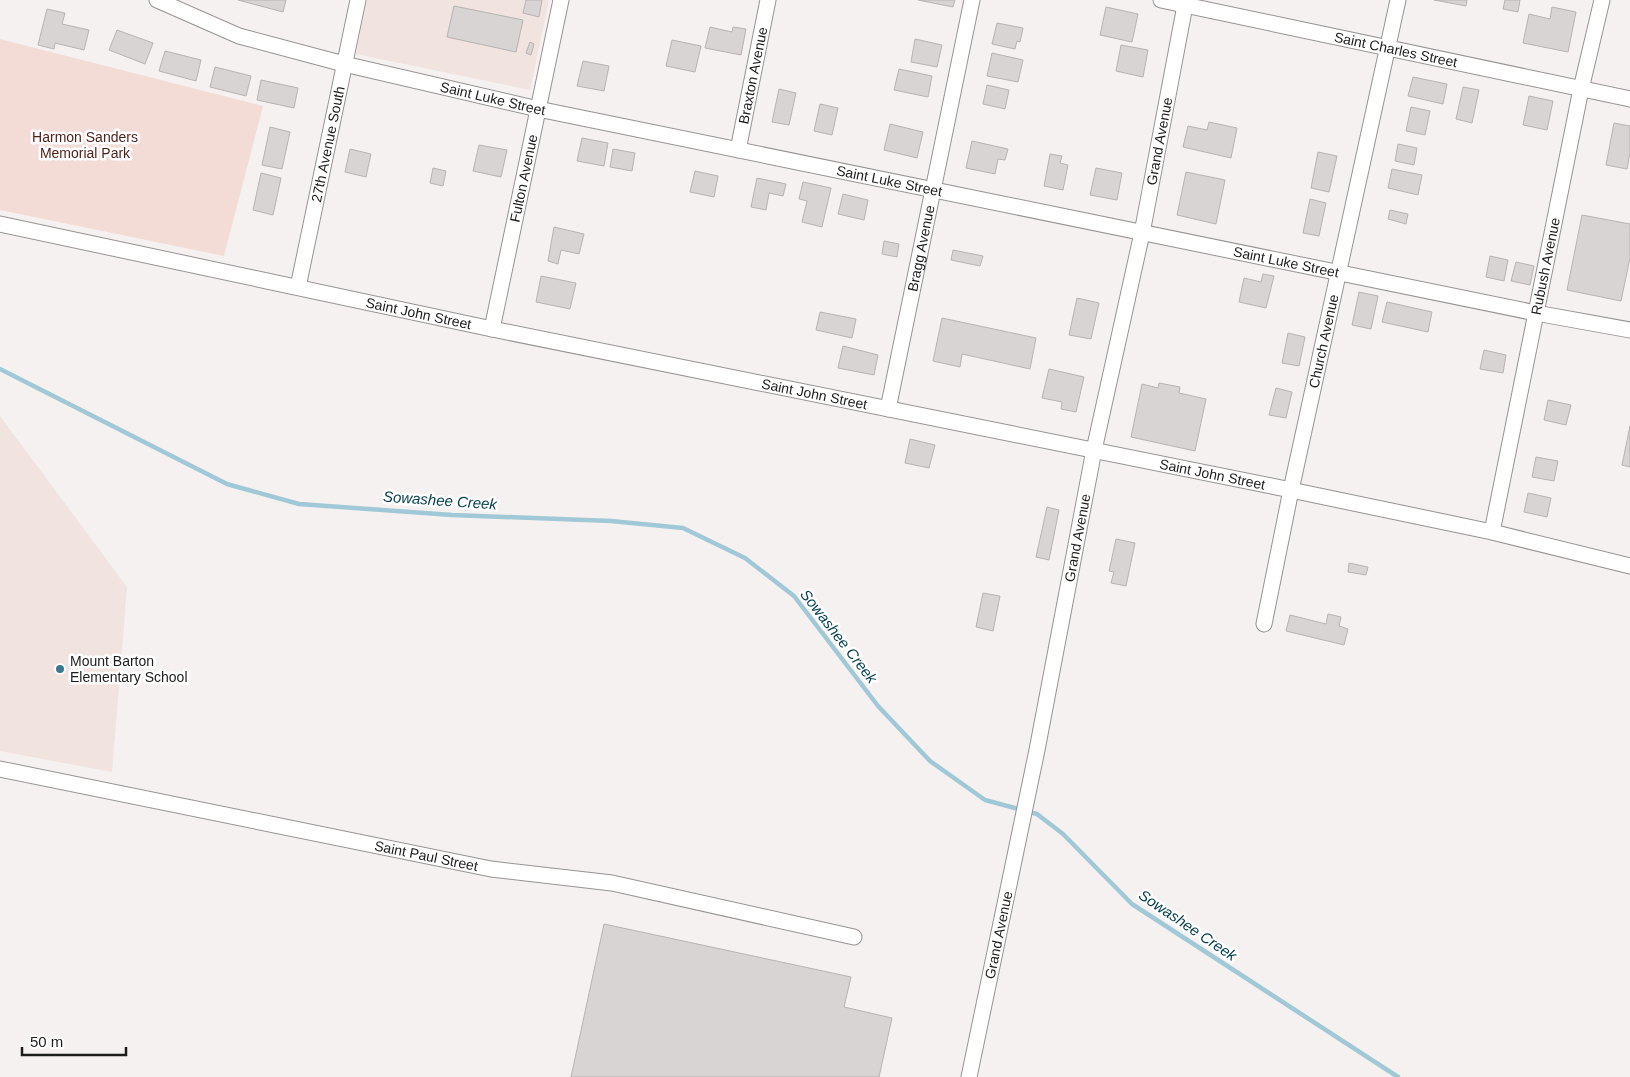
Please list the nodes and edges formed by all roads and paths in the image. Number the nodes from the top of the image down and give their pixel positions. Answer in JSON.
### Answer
{"nodes":[{"id":1,"x":157,"y":0,"type":"edge"},
{"id":2,"x":358,"y":0,"type":"edge"},
{"id":3,"x":561,"y":0,"type":"edge"},
{"id":4,"x":768,"y":0,"type":"edge"},
{"id":5,"x":972,"y":0,"type":"edge"},
{"id":6,"x":1161,"y":0,"type":"edge"},
{"id":7,"x":1398,"y":0,"type":"edge"},
{"id":8,"x":1602,"y":0,"type":"edge"},
{"id":9,"x":1186,"y":3,"type":"edge"},
{"id":10,"x":1388,"y":48,"type":"junction"},
{"id":11,"x":344,"y":64,"type":"junction"},
{"id":12,"x":1582,"y":89,"type":"junction"},
{"id":13,"x":1630,"y":99,"type":"edge"},
{"id":14,"x":538,"y":109,"type":"junction"},
{"id":15,"x":738,"y":150,"type":"junction"},
{"id":16,"x":933,"y":190,"type":"junction"},
{"id":17,"x":0,"y":224,"type":"edge"},
{"id":18,"x":1142,"y":232,"type":"junction"},
{"id":19,"x":1339,"y":273,"type":"junction"},
{"id":20,"x":298,"y":287,"type":"junction"},
{"id":21,"x":1536,"y":313,"type":"junction"},
{"id":22,"x":492,"y":328,"type":"junction"},
{"id":23,"x":1630,"y":330,"type":"edge"},
{"id":24,"x":888,"y":409,"type":"junction"},
{"id":25,"x":1094,"y":450,"type":"junction"},
{"id":26,"x":1291,"y":490,"type":"junction"},
{"id":27,"x":1492,"y":532,"type":"junction"},
{"id":28,"x":1630,"y":566,"type":"edge"},
{"id":29,"x":1264,"y":624,"type":"dead end"},
{"id":30,"x":0,"y":769,"type":"edge"},
{"id":31,"x":854,"y":938,"type":"dead end"},
{"id":32,"x":969,"y":1077,"type":"edge"}],
"edges":[{"from":1,"to":11,"type":"street","name":"Saint Luke Street"},
{"from":2,"to":11,"type":"street","name":"27th Avenue South"},
{"from":3,"to":14,"type":"street","name":"Fulton Avenue"},
{"from":4,"to":15,"type":"street","name":"Braxton Avenue"},
{"from":5,"to":16,"type":"street","name":"Bragg Avenue"},
{"from":6,"to":9,"type":"street","name":"Saint Charles Street"},
{"from":7,"to":10,"type":"street","name":"Church Avenue"},
{"from":8,"to":12,"type":"street","name":"Rubush Avenue"},
{"from":9,"to":10,"type":"street","name":"Saint Charles Street"},
{"from":9,"to":18,"type":"street","name":"Grand Avenue"},
{"from":10,"to":12,"type":"street","name":"Saint Charles Street"},
{"from":10,"to":19,"type":"street","name":"Church Avenue"},
{"from":11,"to":14,"type":"street","name":"Saint Luke Street"},
{"from":11,"to":20,"type":"street","name":"27th Avenue South"},
{"from":12,"to":13,"type":"street","name":"Saint Charles Street"},
{"from":12,"to":21,"type":"street","name":"Rubush Avenue"},
{"from":14,"to":15,"type":"street","name":"Saint Luke Street"},
{"from":14,"to":22,"type":"street","name":"Fulton Avenue"},
{"from":15,"to":16,"type":"street","name":"Saint Luke Street"},
{"from":16,"to":18,"type":"street","name":"Saint Luke Street"},
{"from":16,"to":24,"type":"street","name":"Bragg Avenue"},
{"from":17,"to":20,"type":"street","name":"Saint John Street"},
{"from":18,"to":19,"type":"street","name":"Saint Luke Street"},
{"from":18,"to":25,"type":"street","name":"Grand Avenue"},
{"from":19,"to":21,"type":"street","name":"Saint Luke Street"},
{"from":19,"to":26,"type":"street","name":"Church Avenue"},
{"from":20,"to":22,"type":"street","name":"Saint John Street"},
{"from":21,"to":23,"type":"street","name":"Saint Luke Street"},
{"from":21,"to":27,"type":"street","name":"Rubush Avenue"},
{"from":22,"to":24,"type":"street","name":"Saint John Street"},
{"from":24,"to":25,"type":"street","name":"Saint John Street"},
{"from":25,"to":26,"type":"street","name":"Saint John Street"},
{"from":25,"to":32,"type":"street","name":"Grand Avenue"},
{"from":26,"to":27,"type":"street","name":"Saint John Street"},
{"from":26,"to":29,"type":"street","name":"Church Avenue"},
{"from":27,"to":28,"type":"street","name":"Saint John Street"},
{"from":30,"to":31,"type":"street","name":"Saint Paul Street"}]}
